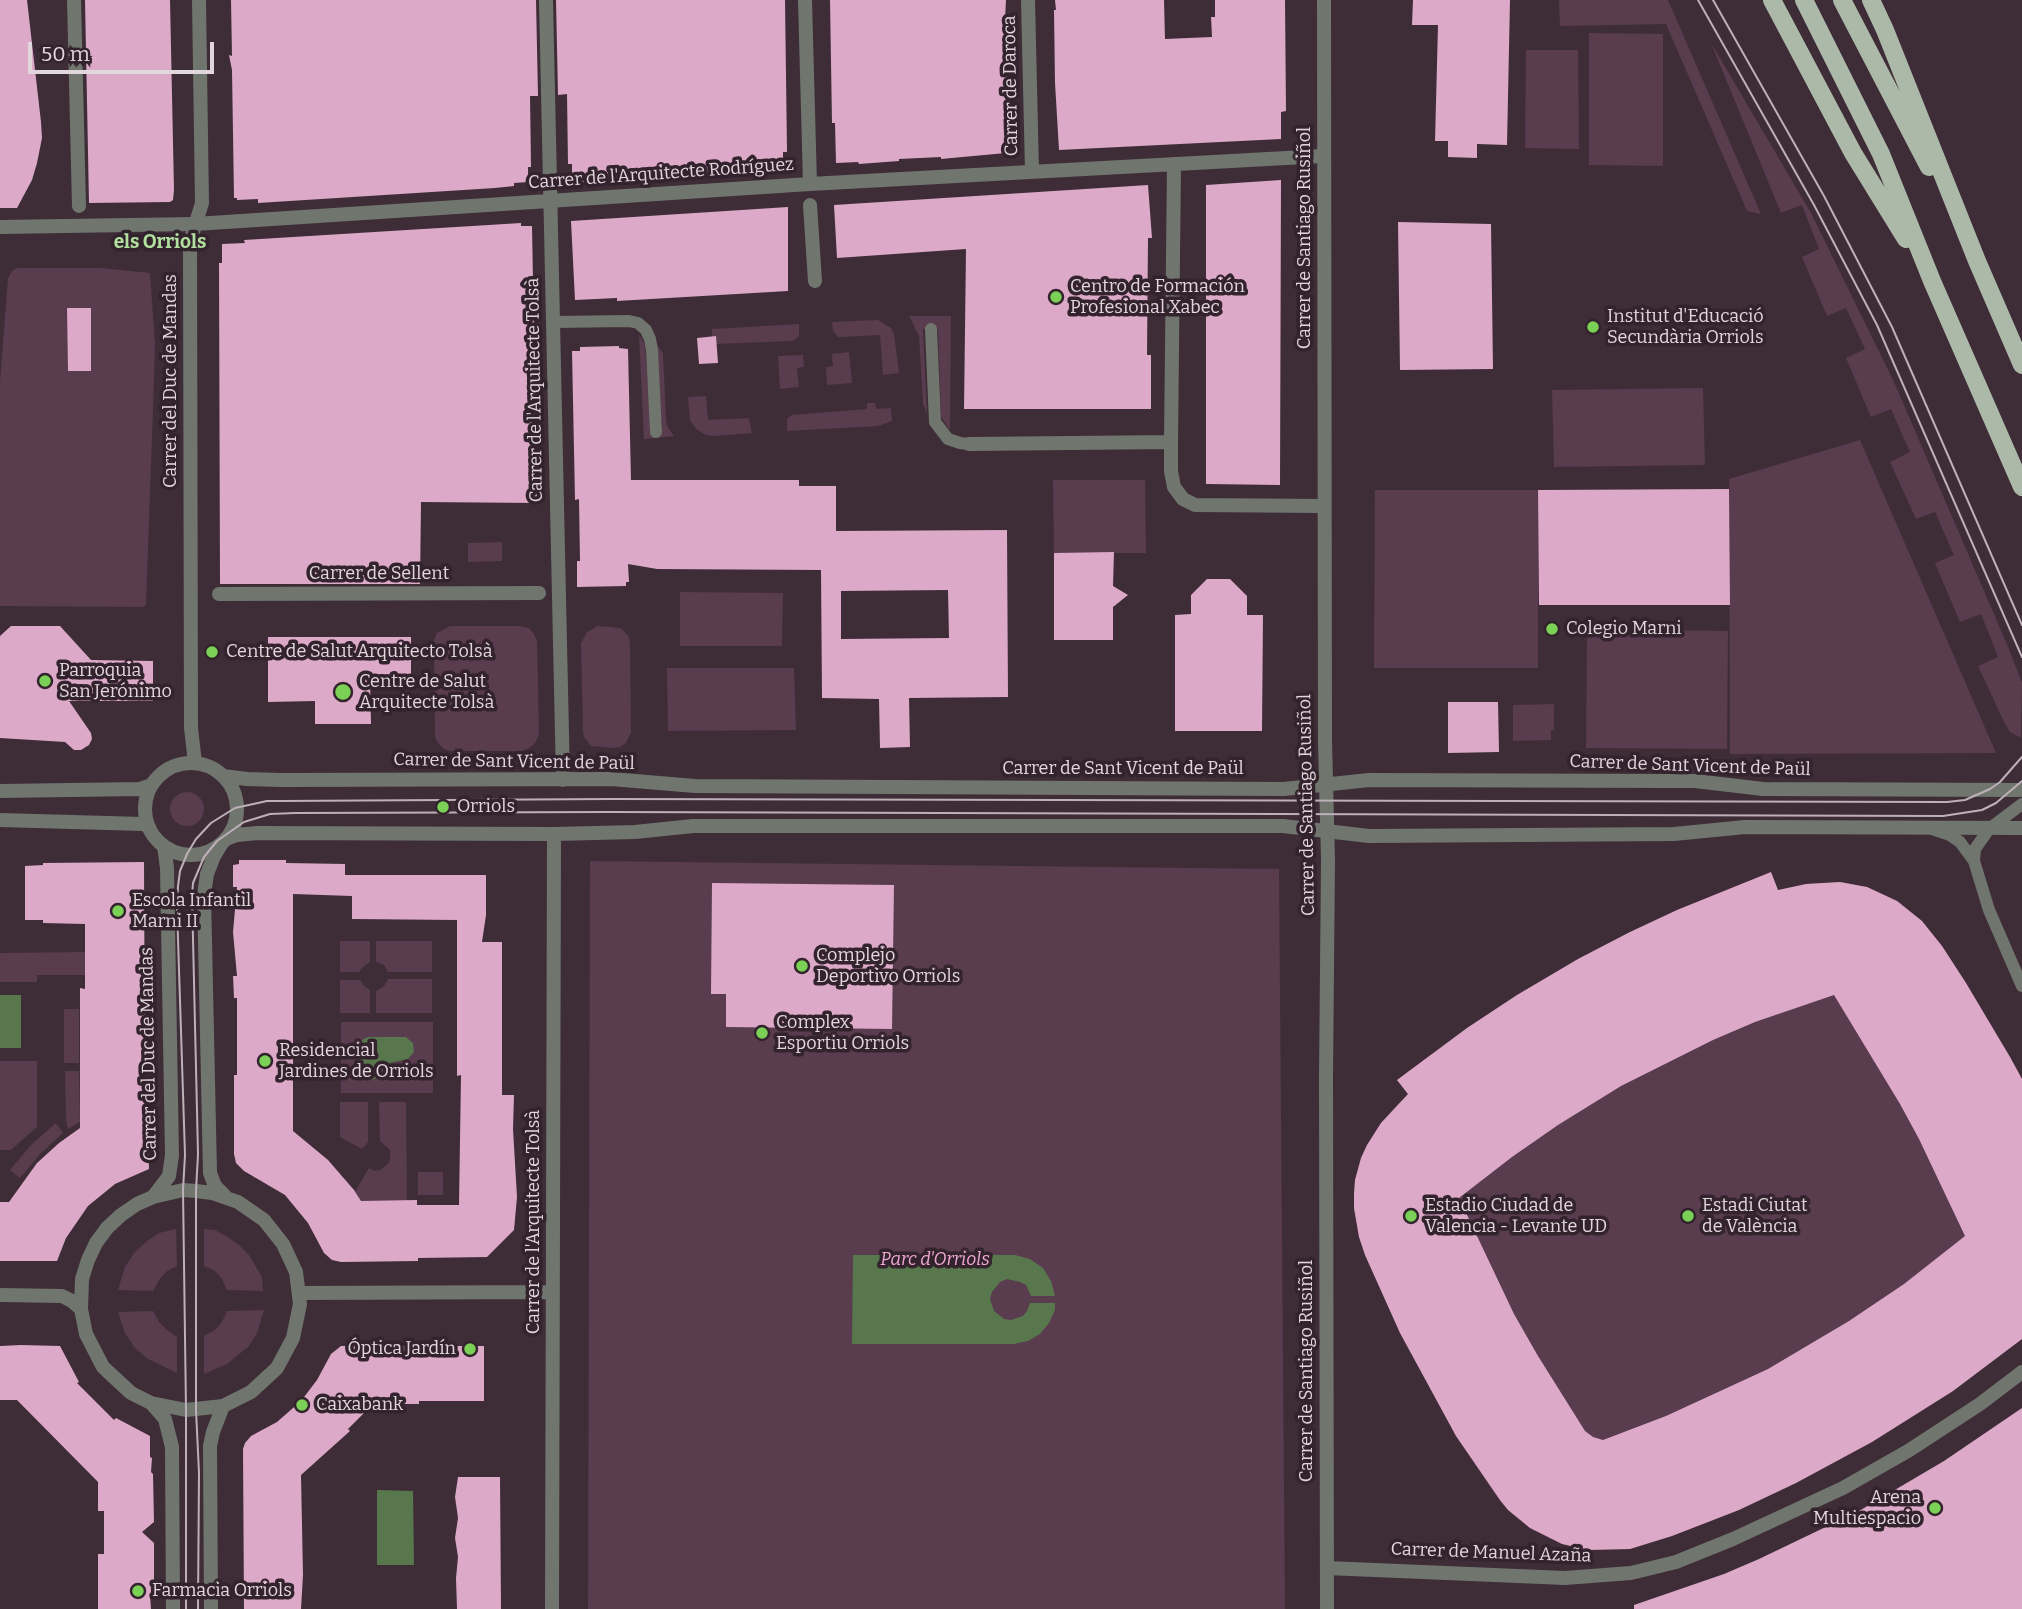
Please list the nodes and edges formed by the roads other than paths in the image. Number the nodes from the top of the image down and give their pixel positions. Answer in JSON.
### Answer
{"nodes":[{"id":1,"x":74,"y":0,"type":"edge"},
{"id":2,"x":199,"y":0,"type":"edge"},
{"id":3,"x":546,"y":0,"type":"edge"},
{"id":4,"x":805,"y":0,"type":"edge"},
{"id":5,"x":1028,"y":0,"type":"edge"},
{"id":6,"x":1324,"y":0,"type":"edge"},
{"id":7,"x":1772,"y":0,"type":"edge"},
{"id":8,"x":1804,"y":0,"type":"edge"},
{"id":9,"x":1843,"y":0,"type":"edge"},
{"id":10,"x":1871,"y":0,"type":"edge"},
{"id":11,"x":1324,"y":156,"type":"junction"},
{"id":12,"x":1174,"y":164,"type":"junction"},
{"id":13,"x":1032,"y":171,"type":"junction"},
{"id":14,"x":810,"y":184,"type":"junction"},
{"id":15,"x":550,"y":200,"type":"junction"},
{"id":16,"x":810,"y":205,"type":"dead end"},
{"id":17,"x":79,"y":206,"type":"dead end"},
{"id":18,"x":195,"y":224,"type":"junction"},
{"id":19,"x":0,"y":227,"type":"edge"},
{"id":20,"x":1977,"y":261,"type":"junction"},
{"id":21,"x":815,"y":281,"type":"dead end"},
{"id":22,"x":1932,"y":281,"type":"junction"},
{"id":23,"x":553,"y":322,"type":"junction"},
{"id":24,"x":931,"y":329,"type":"dead end"},
{"id":25,"x":2022,"y":365,"type":"edge"},
{"id":26,"x":656,"y":432,"type":"dead end"},
{"id":27,"x":1171,"y":442,"type":"junction"},
{"id":28,"x":969,"y":444,"type":"joint"},
{"id":29,"x":2022,"y":487,"type":"edge"},
{"id":30,"x":1324,"y":506,"type":"junction"},
{"id":31,"x":539,"y":593,"type":"dead end"},
{"id":32,"x":219,"y":594,"type":"dead end"},
{"id":33,"x":195,"y":763,"type":"junction"},
{"id":34,"x":223,"y":776,"type":"junction"},
{"id":35,"x":563,"y":780,"type":"junction"},
{"id":36,"x":152,"y":785,"type":"junction"},
{"id":37,"x":1326,"y":785,"type":"junction"},
{"id":38,"x":2022,"y":790,"type":"edge"},
{"id":39,"x":0,"y":791,"type":"edge"},
{"id":40,"x":2022,"y":804,"type":"edge"},
{"id":41,"x":0,"y":820,"type":"edge"},
{"id":42,"x":149,"y":827,"type":"junction"},
{"id":43,"x":1929,"y":828,"type":"junction"},
{"id":44,"x":2022,"y":828,"type":"edge"},
{"id":45,"x":1989,"y":829,"type":"junction"},
{"id":46,"x":1327,"y":832,"type":"junction"},
{"id":47,"x":554,"y":835,"type":"junction"},
{"id":48,"x":224,"y":841,"type":"junction"},
{"id":49,"x":164,"y":846,"type":"junction"},
{"id":50,"x":1974,"y":861,"type":"junction"},
{"id":51,"x":2022,"y":986,"type":"edge"},
{"id":52,"x":153,"y":1197,"type":"junction"},
{"id":53,"x":226,"y":1197,"type":"junction"},
{"id":54,"x":553,"y":1292,"type":"junction"},
{"id":55,"x":0,"y":1295,"type":"edge"},
{"id":56,"x":299,"y":1298,"type":"junction"},
{"id":57,"x":81,"y":1310,"type":"junction"},
{"id":58,"x":2022,"y":1372,"type":"edge"},
{"id":59,"x":151,"y":1403,"type":"junction"},
{"id":60,"x":223,"y":1406,"type":"junction"},
{"id":61,"x":1327,"y":1568,"type":"junction"},
{"id":62,"x":173,"y":1609,"type":"edge"},
{"id":63,"x":211,"y":1609,"type":"edge"},
{"id":64,"x":552,"y":1609,"type":"edge"},
{"id":65,"x":1327,"y":1609,"type":"edge"}],
"edges":[{"from":1,"to":17,"type":"street"},
{"from":2,"to":18,"type":"street","name":"Carrer del Duc de Mandas"},
{"from":3,"to":15,"type":"street","name":"Carrer de l'Arquitecte Tolsà"},
{"from":4,"to":14,"type":"street"},
{"from":5,"to":13,"type":"street","name":"Carrer de Daroca"},
{"from":6,"to":11,"type":"street","name":"Carrer de Santiago Rusiñol"},
{"from":7,"to":22,"type":"main road"},
{"from":8,"to":22,"type":"main road"},
{"from":9,"to":20,"type":"main road"},
{"from":10,"to":20,"type":"main road"},
{"from":11,"to":12,"type":"street","name":"Carrer de l'Arquitecte Rodríguez"},
{"from":11,"to":30,"type":"street","name":"Carrer de Santiago Rusiñol"},
{"from":12,"to":13,"type":"street","name":"Carrer de l'Arquitecte Rodríguez"},
{"from":12,"to":27,"type":"street"},
{"from":13,"to":14,"type":"street","name":"Carrer de l'Arquitecte Rodríguez"},
{"from":14,"to":15,"type":"street","name":"Carrer de l'Arquitecte Rodríguez"},
{"from":15,"to":18,"type":"street","name":"Carrer de l'Arquitecte Rodríguez"},
{"from":15,"to":23,"type":"street","name":"Carrer de l'Arquitecte Tolsà"},
{"from":16,"to":21,"type":"street"},
{"from":18,"to":19,"type":"street","name":"Carrer de l'Arquitecte Rodríguez"},
{"from":18,"to":33,"type":"street","name":"Carrer del Duc de Mandas"},
{"from":20,"to":25,"type":"main road"},
{"from":22,"to":29,"type":"main road"},
{"from":23,"to":26,"type":"lane"},
{"from":23,"to":35,"type":"street","name":"Carrer de l'Arquitecte Tolsà"},
{"from":24,"to":28,"type":"lane"},
{"from":27,"to":28,"type":"street"},
{"from":27,"to":30,"type":"street"},
{"from":30,"to":37,"type":"street","name":"Carrer de Santiago Rusiñol"},
{"from":31,"to":32,"type":"street","name":"Carrer de Sellent"},
{"from":33,"to":34,"type":"street"},
{"from":33,"to":36,"type":"street"},
{"from":34,"to":35,"type":"street","name":"Carrer de Sant Vicent de Paül"},
{"from":34,"to":48,"type":"street"},
{"from":35,"to":37,"type":"street","name":"Carrer de Sant Vicent de Paül"},
{"from":36,"to":39,"type":"street"},
{"from":36,"to":42,"type":"street"},
{"from":37,"to":38,"type":"street","name":"Carrer de Sant Vicent de Paül"},
{"from":37,"to":46,"type":"street","name":"Carrer de Santiago Rusiñol"},
{"from":40,"to":45,"type":"lane"},
{"from":41,"to":42,"type":"street"},
{"from":42,"to":49,"type":"street"},
{"from":43,"to":45,"type":"street"},
{"from":43,"to":46,"type":"street"},
{"from":43,"to":50,"type":"lane"},
{"from":44,"to":45,"type":"street"},
{"from":45,"to":50,"type":"lane"},
{"from":46,"to":47,"type":"street"},
{"from":46,"to":61,"type":"street","name":"Carrer de Santiago Rusiñol"},
{"from":47,"to":48,"type":"street"},
{"from":47,"to":54,"type":"street","name":"Carrer de l'Arquitecte Tolsà"},
{"from":48,"to":49,"type":"street"},
{"from":48,"to":53,"type":"street"},
{"from":49,"to":52,"type":"street","name":"Carrer del Duc de Mandas"},
{"from":50,"to":51,"type":"lane"},
{"from":52,"to":53,"type":"street"},
{"from":52,"to":57,"type":"street"},
{"from":53,"to":56,"type":"street"},
{"from":54,"to":56,"type":"street"},
{"from":54,"to":64,"type":"street","name":"Carrer de l'Arquitecte Tolsà"},
{"from":55,"to":57,"type":"street"},
{"from":56,"to":60,"type":"street"},
{"from":57,"to":59,"type":"street"},
{"from":58,"to":61,"type":"street","name":"Carrer de Manuel Azaña"},
{"from":59,"to":60,"type":"street"},
{"from":59,"to":62,"type":"street"},
{"from":60,"to":63,"type":"street"},
{"from":61,"to":65,"type":"street","name":"Carrer de Santiago Rusiñol"}]}
